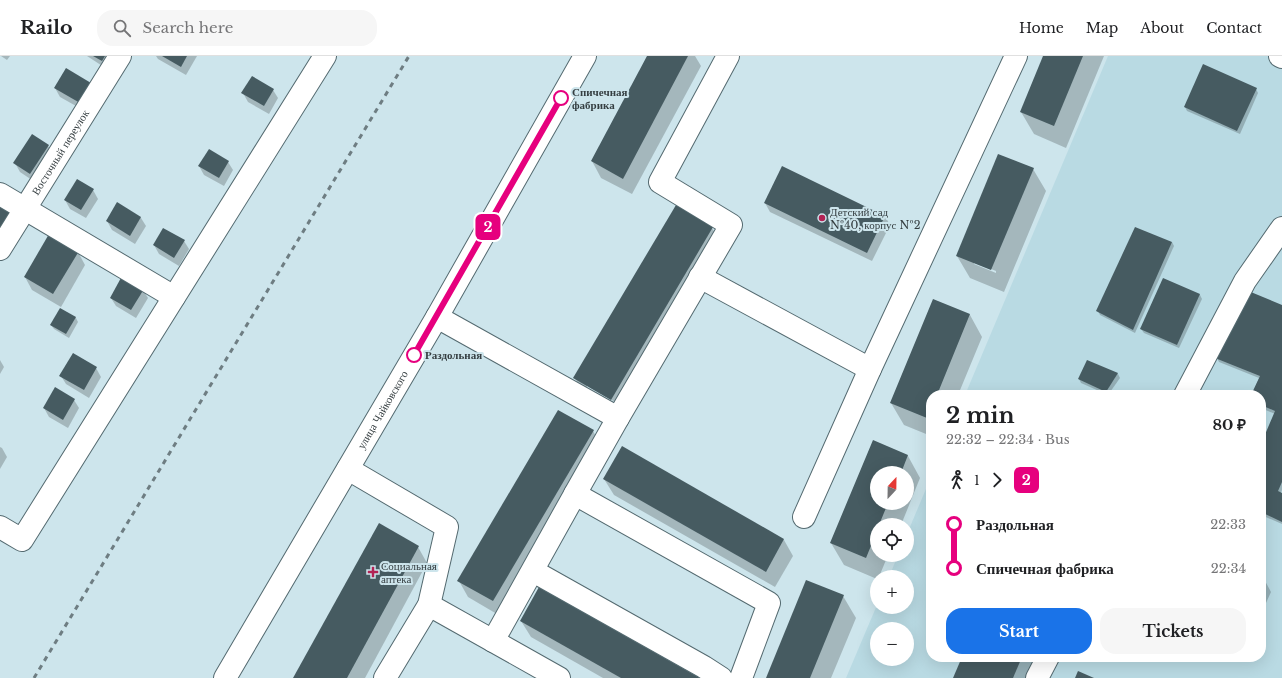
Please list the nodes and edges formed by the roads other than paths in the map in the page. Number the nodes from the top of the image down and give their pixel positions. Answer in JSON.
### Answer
{"nodes":[{"id":1,"x":120,"y":56,"type":"edge"},
{"id":2,"x":325,"y":56,"type":"edge"},
{"id":3,"x":585,"y":56,"type":"edge"},
{"id":4,"x":728,"y":56,"type":"edge"},
{"id":5,"x":1013,"y":57,"type":"edge"},
{"id":6,"x":0,"y":194,"type":"edge"},
{"id":7,"x":25,"y":209,"type":"junction"},
{"id":8,"x":1282,"y":228,"type":"edge"},
{"id":9,"x":0,"y":249,"type":"edge"},
{"id":10,"x":700,"y":277,"type":"junction"},
{"id":11,"x":174,"y":298,"type":"junction"},
{"id":12,"x":436,"y":317,"type":"junction"},
{"id":13,"x":870,"y":368,"type":"junction"},
{"id":14,"x":1188,"y":390,"type":"edge"},
{"id":15,"x":618,"y":418,"type":"junction"},
{"id":16,"x":348,"y":469,"type":"junction"},
{"id":17,"x":575,"y":494,"type":"junction"},
{"id":18,"x":804,"y":517,"type":"dead end"},
{"id":19,"x":0,"y":527,"type":"edge"},
{"id":20,"x":533,"y":571,"type":"junction"},
{"id":21,"x":429,"y":605,"type":"junction"},
{"id":22,"x":494,"y":640,"type":"junction"},
{"id":23,"x":1045,"y":662,"type":"edge"},
{"id":24,"x":225,"y":678,"type":"edge"},
{"id":25,"x":385,"y":678,"type":"edge"},
{"id":26,"x":559,"y":678,"type":"edge"},
{"id":27,"x":721,"y":678,"type":"edge"},
{"id":28,"x":741,"y":678,"type":"edge"},
{"id":29,"x":1036,"y":678,"type":"edge"}],
"edges":[{"from":1,"to":7,"type":"street","name":"Восточный переулок"},
{"from":2,"to":11,"type":"street"},
{"from":3,"to":12,"type":"street","name":"улица Чайковского"},
{"from":4,"to":10,"type":"street"},
{"from":5,"to":13,"type":"street"},
{"from":6,"to":7,"type":"street"},
{"from":7,"to":9,"type":"street","name":"Восточный переулок"},
{"from":7,"to":11,"type":"street"},
{"from":8,"to":14,"type":"street"},
{"from":10,"to":13,"type":"street"},
{"from":10,"to":15,"type":"street"},
{"from":11,"to":19,"type":"street"},
{"from":12,"to":15,"type":"street"},
{"from":12,"to":16,"type":"street","name":"улица Чайковского"},
{"from":13,"to":18,"type":"street"},
{"from":15,"to":17,"type":"street"},
{"from":16,"to":21,"type":"street"},
{"from":16,"to":24,"type":"street","name":"улица Чайковского"},
{"from":17,"to":20,"type":"street"},
{"from":17,"to":28,"type":"street"},
{"from":20,"to":22,"type":"street"},
{"from":20,"to":27,"type":"street"},
{"from":21,"to":22,"type":"street"},
{"from":21,"to":25,"type":"street"},
{"from":22,"to":26,"type":"street"},
{"from":23,"to":29,"type":"street"}]}
